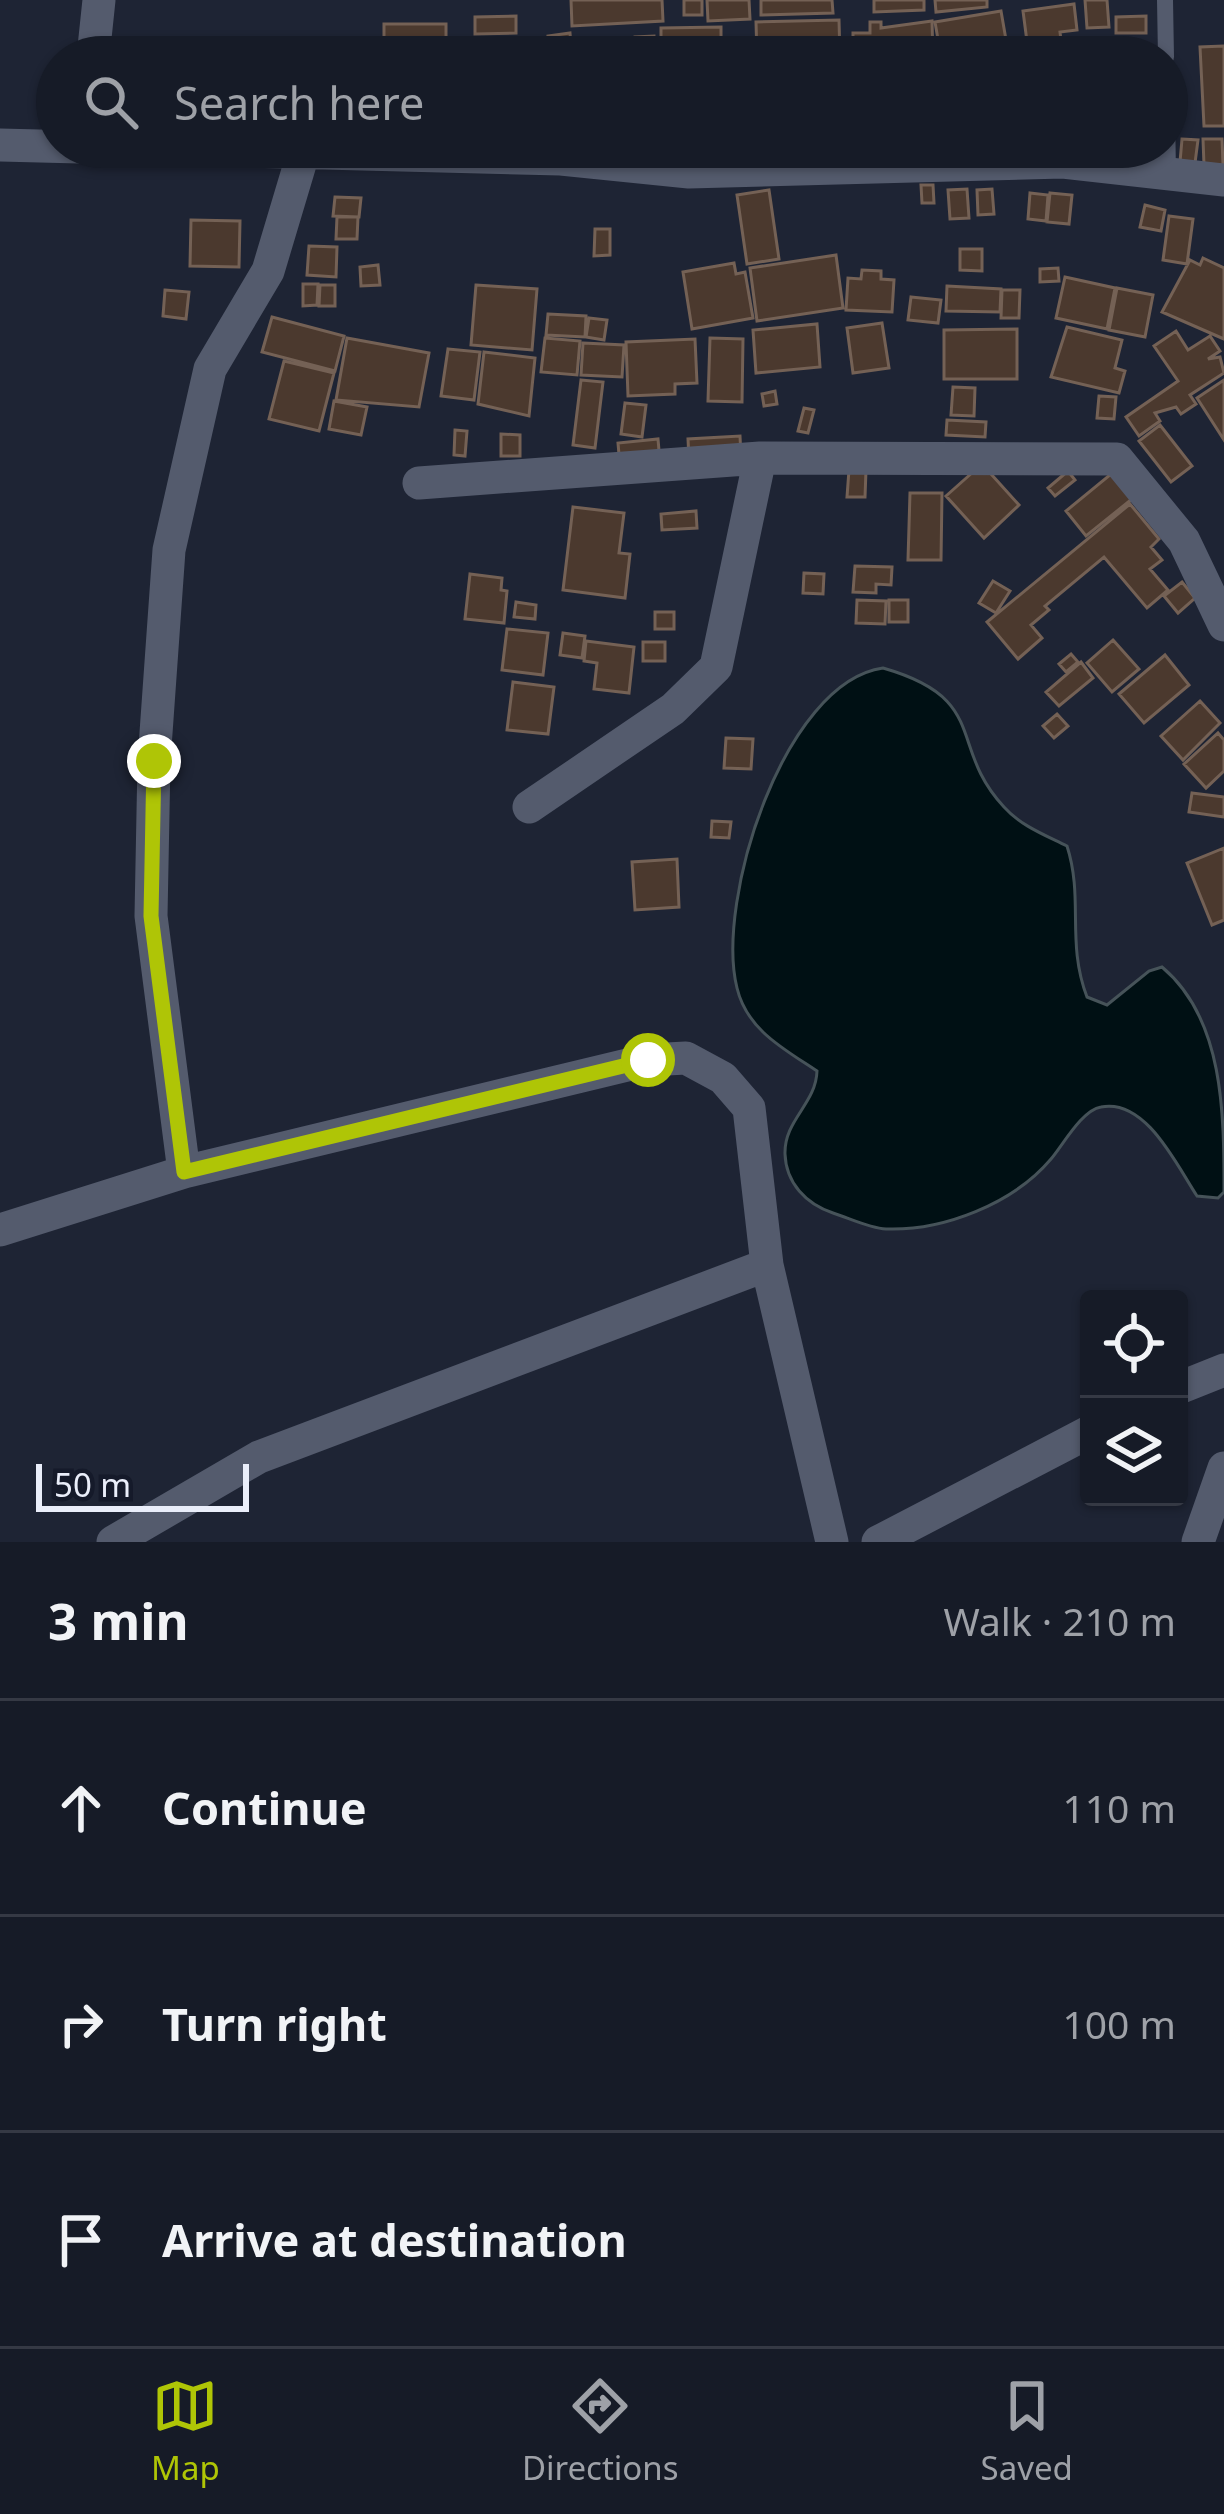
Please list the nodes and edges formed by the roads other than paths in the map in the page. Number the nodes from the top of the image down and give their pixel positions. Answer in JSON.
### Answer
{"nodes":[{"id":1,"x":99,"y":0,"type":"edge"},
{"id":2,"x":1165,"y":0,"type":"edge"},
{"id":3,"x":95,"y":36,"type":"edge"},
{"id":4,"x":1166,"y":36,"type":"edge"},
{"id":5,"x":0,"y":145,"type":"edge"},
{"id":6,"x":36,"y":147,"type":"edge"},
{"id":7,"x":299,"y":168,"type":"edge"},
{"id":8,"x":650,"y":168,"type":"edge"},
{"id":9,"x":839,"y":168,"type":"edge"},
{"id":10,"x":1116,"y":168,"type":"edge"},
{"id":11,"x":1168,"y":168,"type":"edge"},
{"id":12,"x":1168,"y":174,"type":"junction"},
{"id":13,"x":1224,"y":180,"type":"edge"},
{"id":14,"x":760,"y":458,"type":"junction"},
{"id":15,"x":418,"y":483,"type":"dead end"},
{"id":16,"x":1224,"y":625,"type":"edge"},
{"id":17,"x":529,"y":807,"type":"dead end"},
{"id":18,"x":184,"y":1172,"type":"junction"},
{"id":19,"x":0,"y":1230,"type":"edge"},
{"id":20,"x":766,"y":1265,"type":"junction"},
{"id":21,"x":1224,"y":1370,"type":"edge"},
{"id":22,"x":1188,"y":1384,"type":"edge"},
{"id":23,"x":1080,"y":1437,"type":"edge"},
{"id":24,"x":1224,"y":1468,"type":"edge"},
{"id":25,"x":113,"y":1542,"type":"edge"},
{"id":26,"x":832,"y":1542,"type":"edge"},
{"id":27,"x":878,"y":1542,"type":"edge"},
{"id":28,"x":1198,"y":1542,"type":"edge"}],
"edges":[{"from":1,"to":3,"type":"street"},
{"from":2,"to":4,"type":"lane"},
{"from":5,"to":6,"type":"street"},
{"from":7,"to":18,"type":"street"},
{"from":8,"to":9,"type":"street"},
{"from":10,"to":12,"type":"street"},
{"from":11,"to":12,"type":"lane"},
{"from":12,"to":13,"type":"street"},
{"from":14,"to":15,"type":"street"},
{"from":14,"to":16,"type":"street"},
{"from":14,"to":17,"type":"street"},
{"from":18,"to":19,"type":"street"},
{"from":18,"to":20,"type":"street"},
{"from":20,"to":25,"type":"street"},
{"from":20,"to":26,"type":"street"},
{"from":21,"to":22,"type":"street"},
{"from":23,"to":27,"type":"street"},
{"from":24,"to":28,"type":"street"}]}
